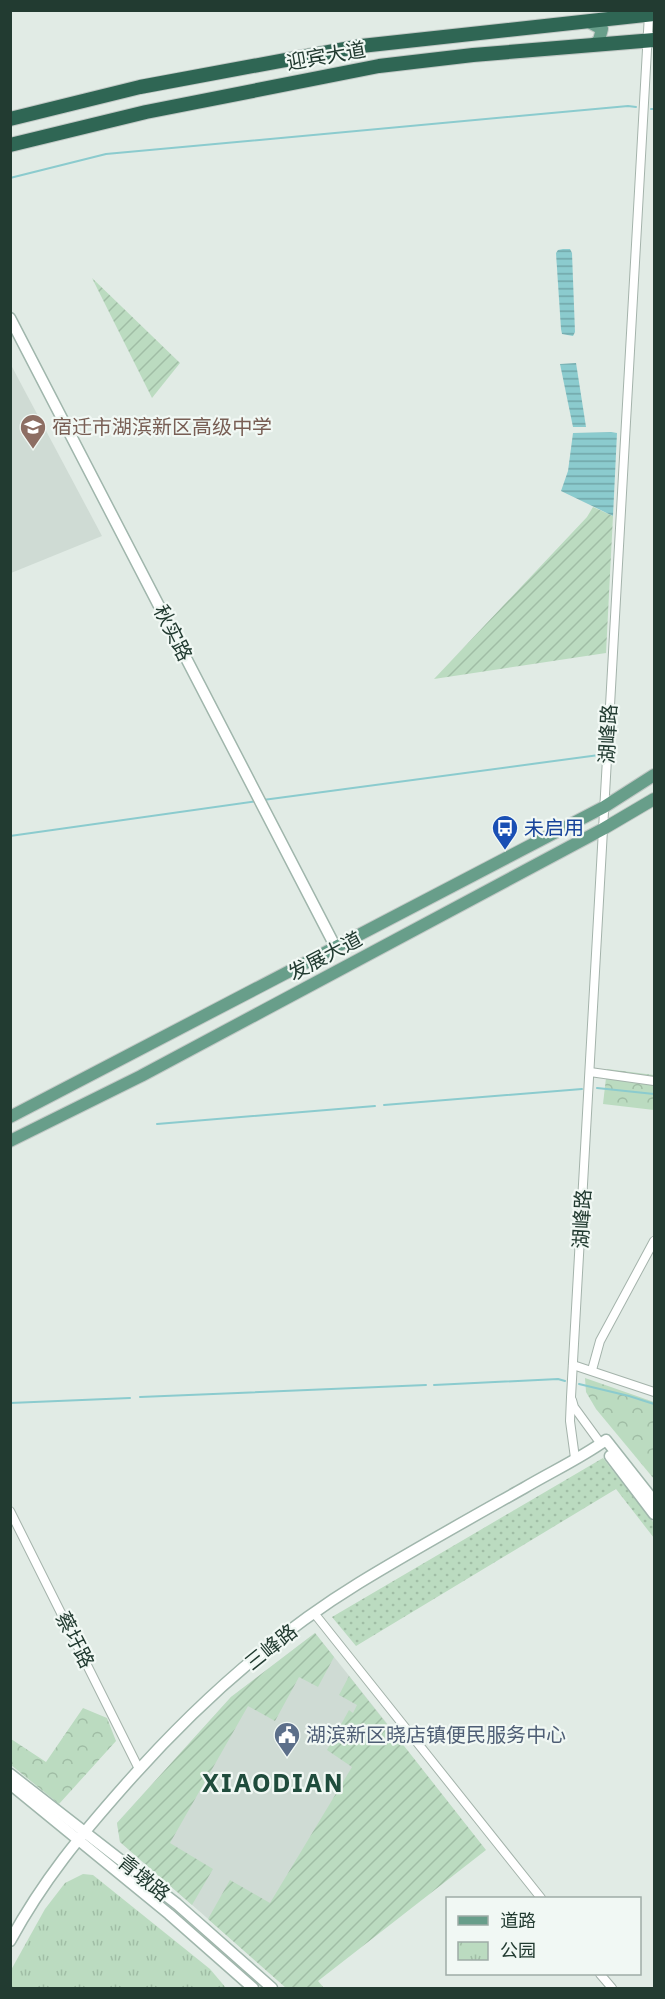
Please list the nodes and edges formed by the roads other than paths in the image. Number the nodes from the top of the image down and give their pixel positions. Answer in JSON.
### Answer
{"nodes":[{"id":1,"x":652,"y":14,"type":"edge"},
{"id":2,"x":587,"y":21,"type":"junction"},
{"id":3,"x":651,"y":40,"type":"edge"},
{"id":4,"x":593,"y":45,"type":"junction"},
{"id":5,"x":10,"y":119,"type":"edge"},
{"id":6,"x":10,"y":145,"type":"edge"},
{"id":7,"x":10,"y":318,"type":"edge"},
{"id":8,"x":654,"y":775,"type":"edge"},
{"id":9,"x":654,"y":799,"type":"edge"},
{"id":10,"x":604,"y":807,"type":"junction"},
{"id":11,"x":603,"y":829,"type":"junction"},
{"id":12,"x":336,"y":948,"type":"junction"},
{"id":13,"x":590,"y":1072,"type":"junction"},
{"id":14,"x":654,"y":1080,"type":"edge"},
{"id":15,"x":10,"y":1117,"type":"edge"},
{"id":16,"x":10,"y":1142,"type":"edge"},
{"id":17,"x":654,"y":1241,"type":"edge"},
{"id":18,"x":573,"y":1365,"type":"junction"},
{"id":19,"x":592,"y":1370,"type":"junction"},
{"id":20,"x":654,"y":1392,"type":"edge"},
{"id":21,"x":571,"y":1397,"type":"junction"},
{"id":22,"x":604,"y":1442,"type":"junction"},
{"id":23,"x":575,"y":1458,"type":"junction"},
{"id":24,"x":654,"y":1501,"type":"edge"},
{"id":25,"x":10,"y":1511,"type":"edge"},
{"id":26,"x":654,"y":1514,"type":"edge"},
{"id":27,"x":314,"y":1613,"type":"junction"},
{"id":28,"x":139,"y":1769,"type":"junction"},
{"id":29,"x":10,"y":1774,"type":"edge"},
{"id":30,"x":10,"y":1784,"type":"edge"},
{"id":31,"x":81,"y":1835,"type":"junction"},
{"id":32,"x":539,"y":1897,"type":"edge"},
{"id":33,"x":10,"y":1941,"type":"edge"},
{"id":34,"x":601,"y":1975,"type":"edge"},
{"id":35,"x":253,"y":1989,"type":"edge"},
{"id":36,"x":272,"y":1989,"type":"edge"},
{"id":37,"x":612,"y":1989,"type":"edge"}],
"edges":[{"from":1,"to":2,"type":"highway","name":"迎宾大道"},
{"from":1,"to":3,"type":"street","name":"湖峰路"},
{"from":2,"to":4,"type":"main road"},
{"from":2,"to":5,"type":"highway","name":"迎宾大道"},
{"from":3,"to":4,"type":"highway","name":"迎宾大道"},
{"from":3,"to":10,"type":"street","name":"湖峰路"},
{"from":4,"to":6,"type":"highway","name":"迎宾大道"},
{"from":7,"to":12,"type":"main road","name":"秋实路"},
{"from":8,"to":10,"type":"main road","name":"发展大道"},
{"from":9,"to":11,"type":"main road","name":"发展大道"},
{"from":10,"to":11,"type":"street","name":"湖峰路"},
{"from":10,"to":12,"type":"main road","name":"发展大道"},
{"from":11,"to":13,"type":"street","name":"湖峰路"},
{"from":11,"to":16,"type":"main road","name":"发展大道"},
{"from":12,"to":15,"type":"main road","name":"发展大道"},
{"from":13,"to":14,"type":"street"},
{"from":13,"to":18,"type":"street","name":"湖峰路"},
{"from":17,"to":19,"type":"street"},
{"from":18,"to":19,"type":"street"},
{"from":18,"to":21,"type":"street","name":"湖峰路"},
{"from":19,"to":20,"type":"street"},
{"from":21,"to":22,"type":"street"},
{"from":21,"to":23,"type":"street","name":"湖峰路"},
{"from":22,"to":23,"type":"main road","name":"三峰路"},
{"from":22,"to":24,"type":"main road"},
{"from":22,"to":26,"type":"main road"},
{"from":23,"to":27,"type":"main road","name":"三峰路"},
{"from":25,"to":28,"type":"street","name":"蔡圩路"},
{"from":27,"to":28,"type":"main road","name":"三峰路"},
{"from":27,"to":32,"type":"street"},
{"from":28,"to":31,"type":"main road","name":"三峰路"},
{"from":29,"to":31,"type":"main road","name":"青墩路"},
{"from":30,"to":31,"type":"main road","name":"青墩路"},
{"from":31,"to":33,"type":"main road","name":"三峰路"},
{"from":31,"to":35,"type":"main road","name":"青墩路"},
{"from":31,"to":36,"type":"main road","name":"青墩路"},
{"from":34,"to":37,"type":"street"}]}
